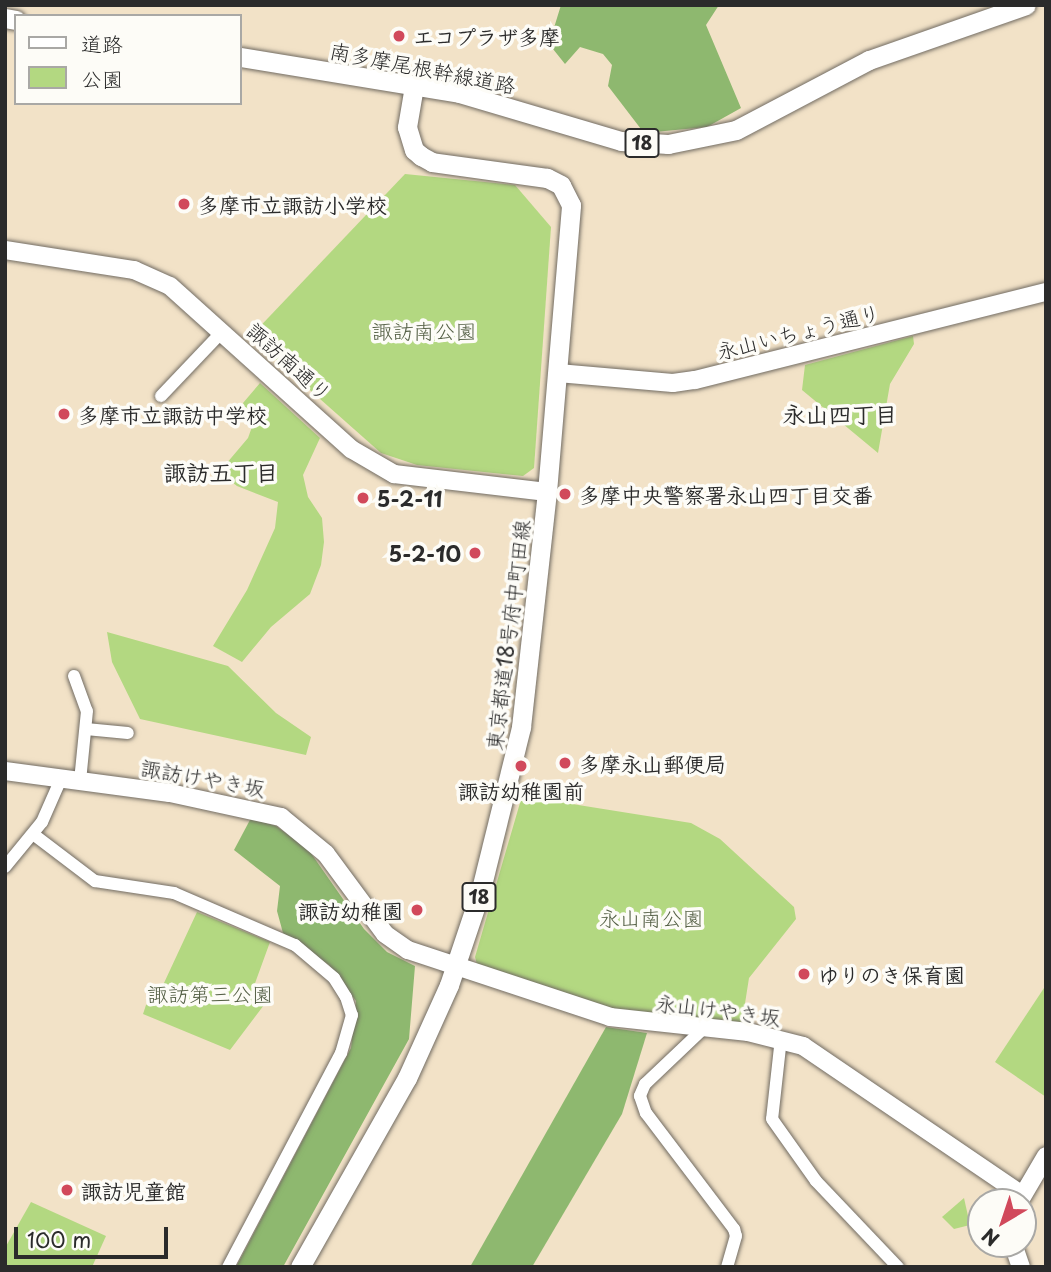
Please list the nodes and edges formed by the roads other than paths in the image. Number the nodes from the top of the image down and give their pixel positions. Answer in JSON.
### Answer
{"nodes":[{"id":1,"x":1026,"y":5,"type":"edge"},
{"id":2,"x":242,"y":57,"type":"edge"},
{"id":3,"x":414,"y":86,"type":"junction"},
{"id":4,"x":5,"y":250,"type":"edge"},
{"id":5,"x":1046,"y":292,"type":"edge"},
{"id":6,"x":223,"y":331,"type":"junction"},
{"id":7,"x":558,"y":373,"type":"junction"},
{"id":8,"x":161,"y":396,"type":"dead end"},
{"id":9,"x":547,"y":492,"type":"junction"},
{"id":10,"x":74,"y":676,"type":"dead end"},
{"id":11,"x":86,"y":729,"type":"junction"},
{"id":12,"x":128,"y":733,"type":"dead end"},
{"id":13,"x":5,"y":771,"type":"edge"},
{"id":14,"x":60,"y":781,"type":"junction"},
{"id":15,"x":80,"y":781,"type":"junction"},
{"id":16,"x":33,"y":834,"type":"junction"},
{"id":17,"x":5,"y":867,"type":"edge"},
{"id":18,"x":455,"y":969,"type":"junction"},
{"id":19,"x":703,"y":1029,"type":"junction"},
{"id":20,"x":781,"y":1038,"type":"junction"},
{"id":21,"x":1046,"y":1156,"type":"edge"},
{"id":22,"x":1006,"y":1188,"type":"edge"},
{"id":23,"x":1026,"y":1188,"type":"edge"},
{"id":24,"x":228,"y":1267,"type":"edge"},
{"id":25,"x":300,"y":1267,"type":"edge"},
{"id":26,"x":727,"y":1267,"type":"edge"},
{"id":27,"x":898,"y":1267,"type":"edge"}],
"edges":[{"from":1,"to":3,"type":"main road","name":"南多摩尾根幹線道路","number":"18"},
{"from":2,"to":3,"type":"main road","name":"南多摩尾根幹線道路","number":"18"},
{"from":3,"to":7,"type":"main road","name":"東京都道18号府中町田線","number":"18"},
{"from":4,"to":6,"type":"street","name":"諏訪南通り"},
{"from":5,"to":7,"type":"street","name":"永山いちょう通り"},
{"from":6,"to":8,"type":"street"},
{"from":6,"to":9,"type":"street","name":"諏訪南通り"},
{"from":7,"to":9,"type":"main road","name":"東京都道18号府中町田線","number":"18"},
{"from":9,"to":18,"type":"main road","name":"東京都道18号府中町田線","number":"18"},
{"from":10,"to":11,"type":"street"},
{"from":11,"to":12,"type":"street"},
{"from":11,"to":15,"type":"street"},
{"from":13,"to":14,"type":"street","name":"諏訪けやき坂"},
{"from":14,"to":15,"type":"street","name":"諏訪けやき坂"},
{"from":14,"to":16,"type":"street"},
{"from":15,"to":18,"type":"street","name":"諏訪けやき坂"},
{"from":16,"to":17,"type":"street"},
{"from":16,"to":24,"type":"street"},
{"from":18,"to":19,"type":"street","name":"永山けやき坂"},
{"from":18,"to":25,"type":"main road","name":"東京都道18号府中町田線","number":"18"},
{"from":19,"to":20,"type":"street","name":"永山けやき坂"},
{"from":19,"to":26,"type":"street"},
{"from":20,"to":22,"type":"street","name":"永山けやき坂"},
{"from":20,"to":27,"type":"street"},
{"from":21,"to":23,"type":"street"}]}
